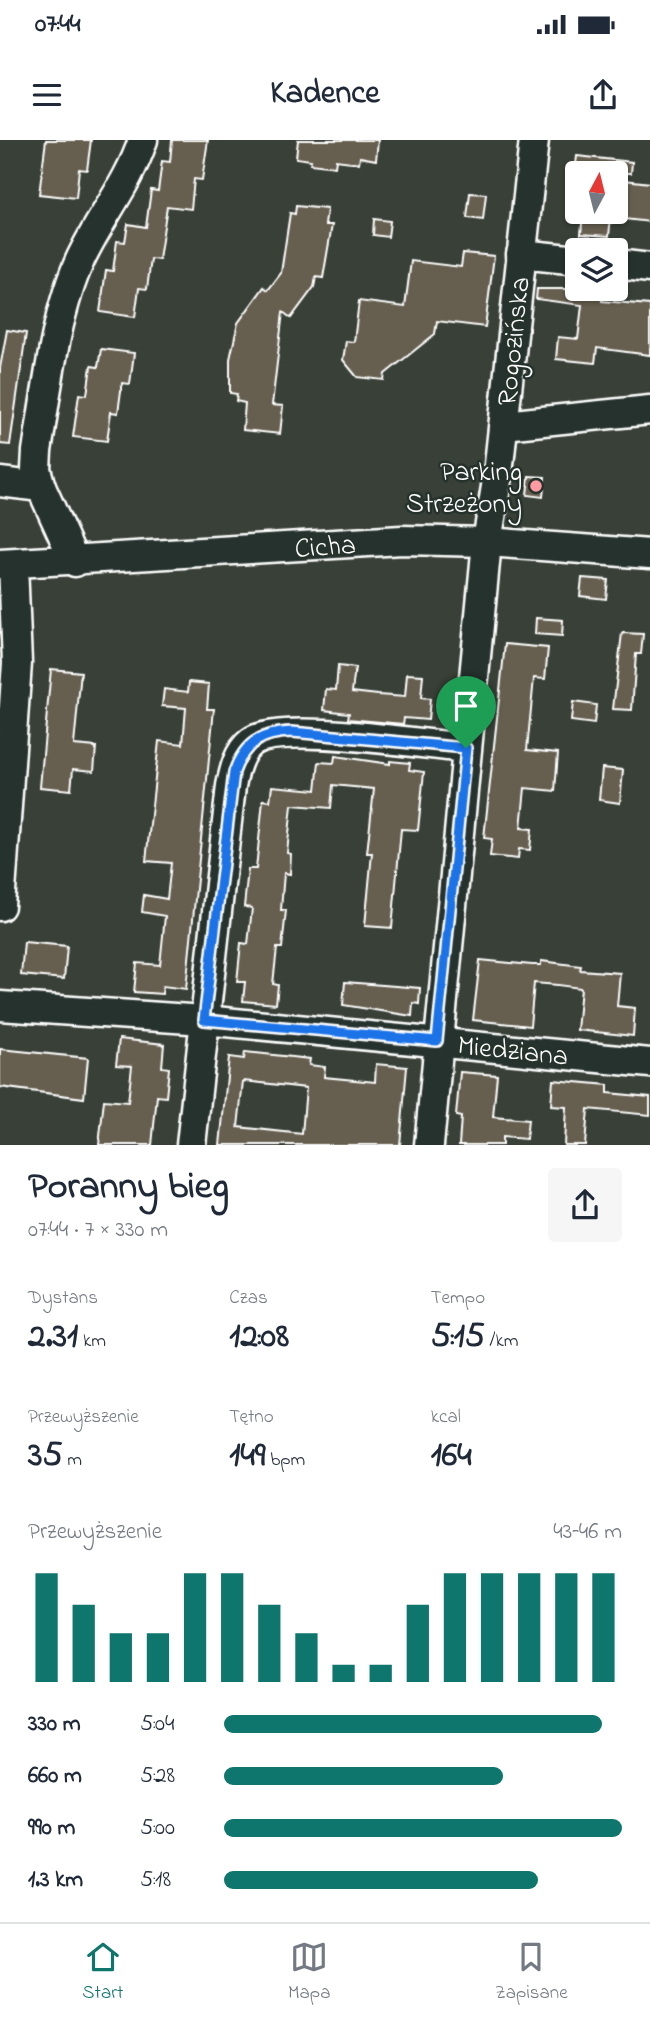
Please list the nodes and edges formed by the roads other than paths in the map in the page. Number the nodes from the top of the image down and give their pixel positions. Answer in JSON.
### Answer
{"nodes":[{"id":1,"x":143,"y":140,"type":"edge"},
{"id":2,"x":534,"y":140,"type":"edge"},
{"id":3,"x":521,"y":254,"type":"junction"},
{"id":4,"x":565,"y":259,"type":"edge"},
{"id":5,"x":628,"y":265,"type":"edge"},
{"id":6,"x":650,"y":268,"type":"edge"},
{"id":7,"x":650,"y":410,"type":"edge"},
{"id":8,"x":503,"y":425,"type":"junction"},
{"id":9,"x":0,"y":482,"type":"edge"},
{"id":10,"x":41,"y":487,"type":"junction"},
{"id":11,"x":487,"y":542,"type":"junction"},
{"id":12,"x":650,"y":555,"type":"edge"},
{"id":13,"x":75,"y":562,"type":"junction"},
{"id":14,"x":7,"y":564,"type":"edge"},
{"id":15,"x":466,"y":748,"type":"junction"},
{"id":16,"x":0,"y":906,"type":"edge"},
{"id":17,"x":0,"y":1006,"type":"edge"},
{"id":18,"x":204,"y":1020,"type":"junction"},
{"id":19,"x":437,"y":1041,"type":"junction"},
{"id":20,"x":650,"y":1063,"type":"edge"},
{"id":21,"x":191,"y":1145,"type":"edge"},
{"id":22,"x":429,"y":1145,"type":"edge"}],
"edges":[{"from":1,"to":10,"type":"street"},
{"from":2,"to":3,"type":"street","name":"Rogozińska"},
{"from":3,"to":4,"type":"street"},
{"from":3,"to":8,"type":"street","name":"Rogozińska"},
{"from":5,"to":6,"type":"street"},
{"from":7,"to":8,"type":"street"},
{"from":8,"to":11,"type":"street","name":"Rogozińska"},
{"from":9,"to":10,"type":"street"},
{"from":10,"to":13,"type":"street"},
{"from":11,"to":12,"type":"street","name":"Cicha"},
{"from":11,"to":13,"type":"street","name":"Cicha"},
{"from":11,"to":15,"type":"street","name":"Rogozińska"},
{"from":13,"to":14,"type":"street","name":"Cicha"},
{"from":14,"to":16,"type":"street"},
{"from":15,"to":18,"type":"street"},
{"from":15,"to":19,"type":"street","name":"Rogozińska"},
{"from":17,"to":18,"type":"street","name":"Miedziana"},
{"from":18,"to":19,"type":"street","name":"Miedziana"},
{"from":18,"to":21,"type":"street"},
{"from":19,"to":20,"type":"street","name":"Miedziana"},
{"from":19,"to":22,"type":"street","name":"Rogozińska"}]}
